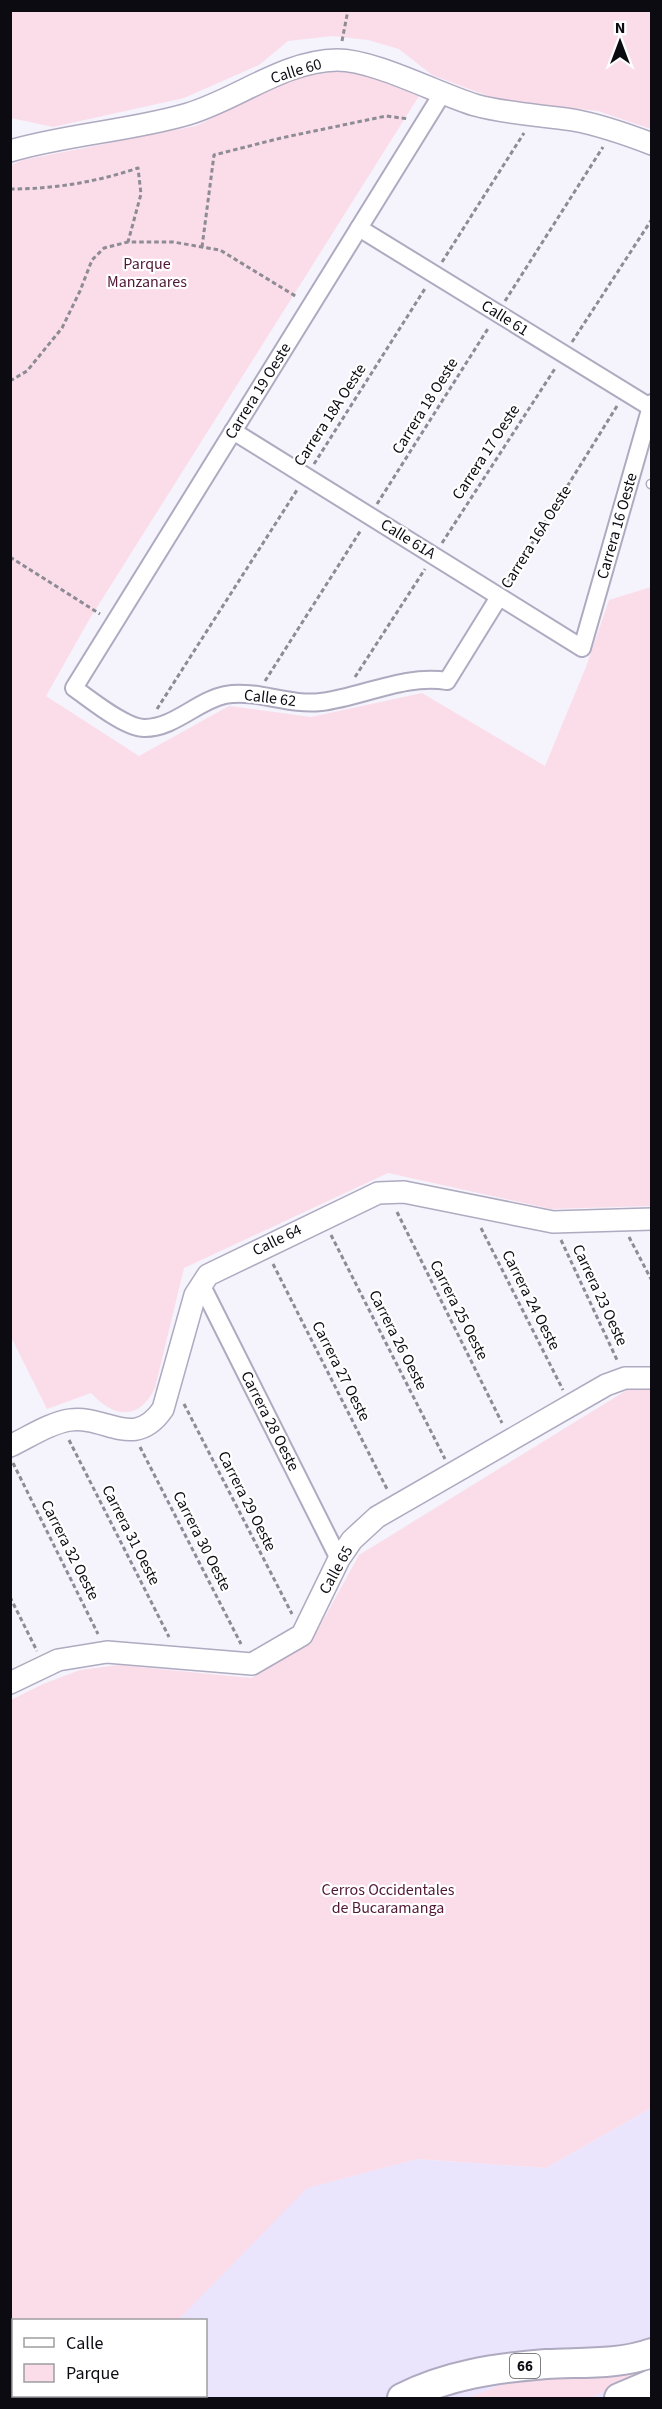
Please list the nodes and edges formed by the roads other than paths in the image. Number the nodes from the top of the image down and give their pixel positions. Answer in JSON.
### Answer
{"nodes":[{"id":1,"x":442,"y":94,"type":"junction"},
{"id":2,"x":10,"y":139,"type":"edge"},
{"id":3,"x":651,"y":144,"type":"edge"},
{"id":4,"x":39,"y":145,"type":"junction"},
{"id":5,"x":10,"y":151,"type":"edge"},
{"id":6,"x":359,"y":228,"type":"junction"},
{"id":7,"x":651,"y":405,"type":"edge"},
{"id":8,"x":233,"y":430,"type":"junction"},
{"id":9,"x":499,"y":597,"type":"junction"},
{"id":10,"x":582,"y":648,"type":"joint"},
{"id":11,"x":447,"y":681,"type":"joint"},
{"id":12,"x":145,"y":729,"type":"joint"},
{"id":13,"x":651,"y":1219,"type":"edge"},
{"id":14,"x":201,"y":1284,"type":"junction"},
{"id":15,"x":651,"y":1378,"type":"edge"},
{"id":16,"x":10,"y":1446,"type":"edge"},
{"id":17,"x":339,"y":1558,"type":"junction"},
{"id":18,"x":10,"y":1683,"type":"edge"},
{"id":19,"x":651,"y":2353,"type":"edge"},
{"id":20,"x":498,"y":2369,"type":"junction"},
{"id":21,"x":651,"y":2384,"type":"edge"},
{"id":22,"x":402,"y":2398,"type":"edge"},
{"id":23,"x":439,"y":2398,"type":"edge"},
{"id":24,"x":619,"y":2398,"type":"edge"}],
"edges":[{"from":1,"to":3,"type":"street","name":"Calle 60"},
{"from":1,"to":4,"type":"street","name":"Calle 60"},
{"from":1,"to":6,"type":"street","name":"Carrera 19 Oeste"},
{"from":2,"to":4,"type":"street"},
{"from":4,"to":5,"type":"street","name":"Calle 60"},
{"from":6,"to":7,"type":"street","name":"Calle 61"},
{"from":6,"to":8,"type":"street","name":"Carrera 19 Oeste"},
{"from":7,"to":10,"type":"street","name":"Carrera 16 Oeste"},
{"from":8,"to":9,"type":"street","name":"Calle 61A"},
{"from":8,"to":12,"type":"street","name":"Carrera 19 Oeste"},
{"from":9,"to":10,"type":"street","name":"Calle 61A"},
{"from":9,"to":11,"type":"street","name":"Carrera 16A Oeste"},
{"from":11,"to":12,"type":"street","name":"Calle 62"},
{"from":13,"to":14,"type":"street","name":"Calle 64"},
{"from":14,"to":16,"type":"street"},
{"from":14,"to":17,"type":"street","name":"Carrera 28 Oeste"},
{"from":15,"to":17,"type":"street","name":"Calle 65"},
{"from":17,"to":18,"type":"street","name":"Calle 65"},
{"from":19,"to":20,"type":"highway","number":"66"},
{"from":20,"to":22,"type":"highway","number":"66"},
{"from":20,"to":23,"type":"highway"},
{"from":21,"to":24,"type":"highway"}]}
